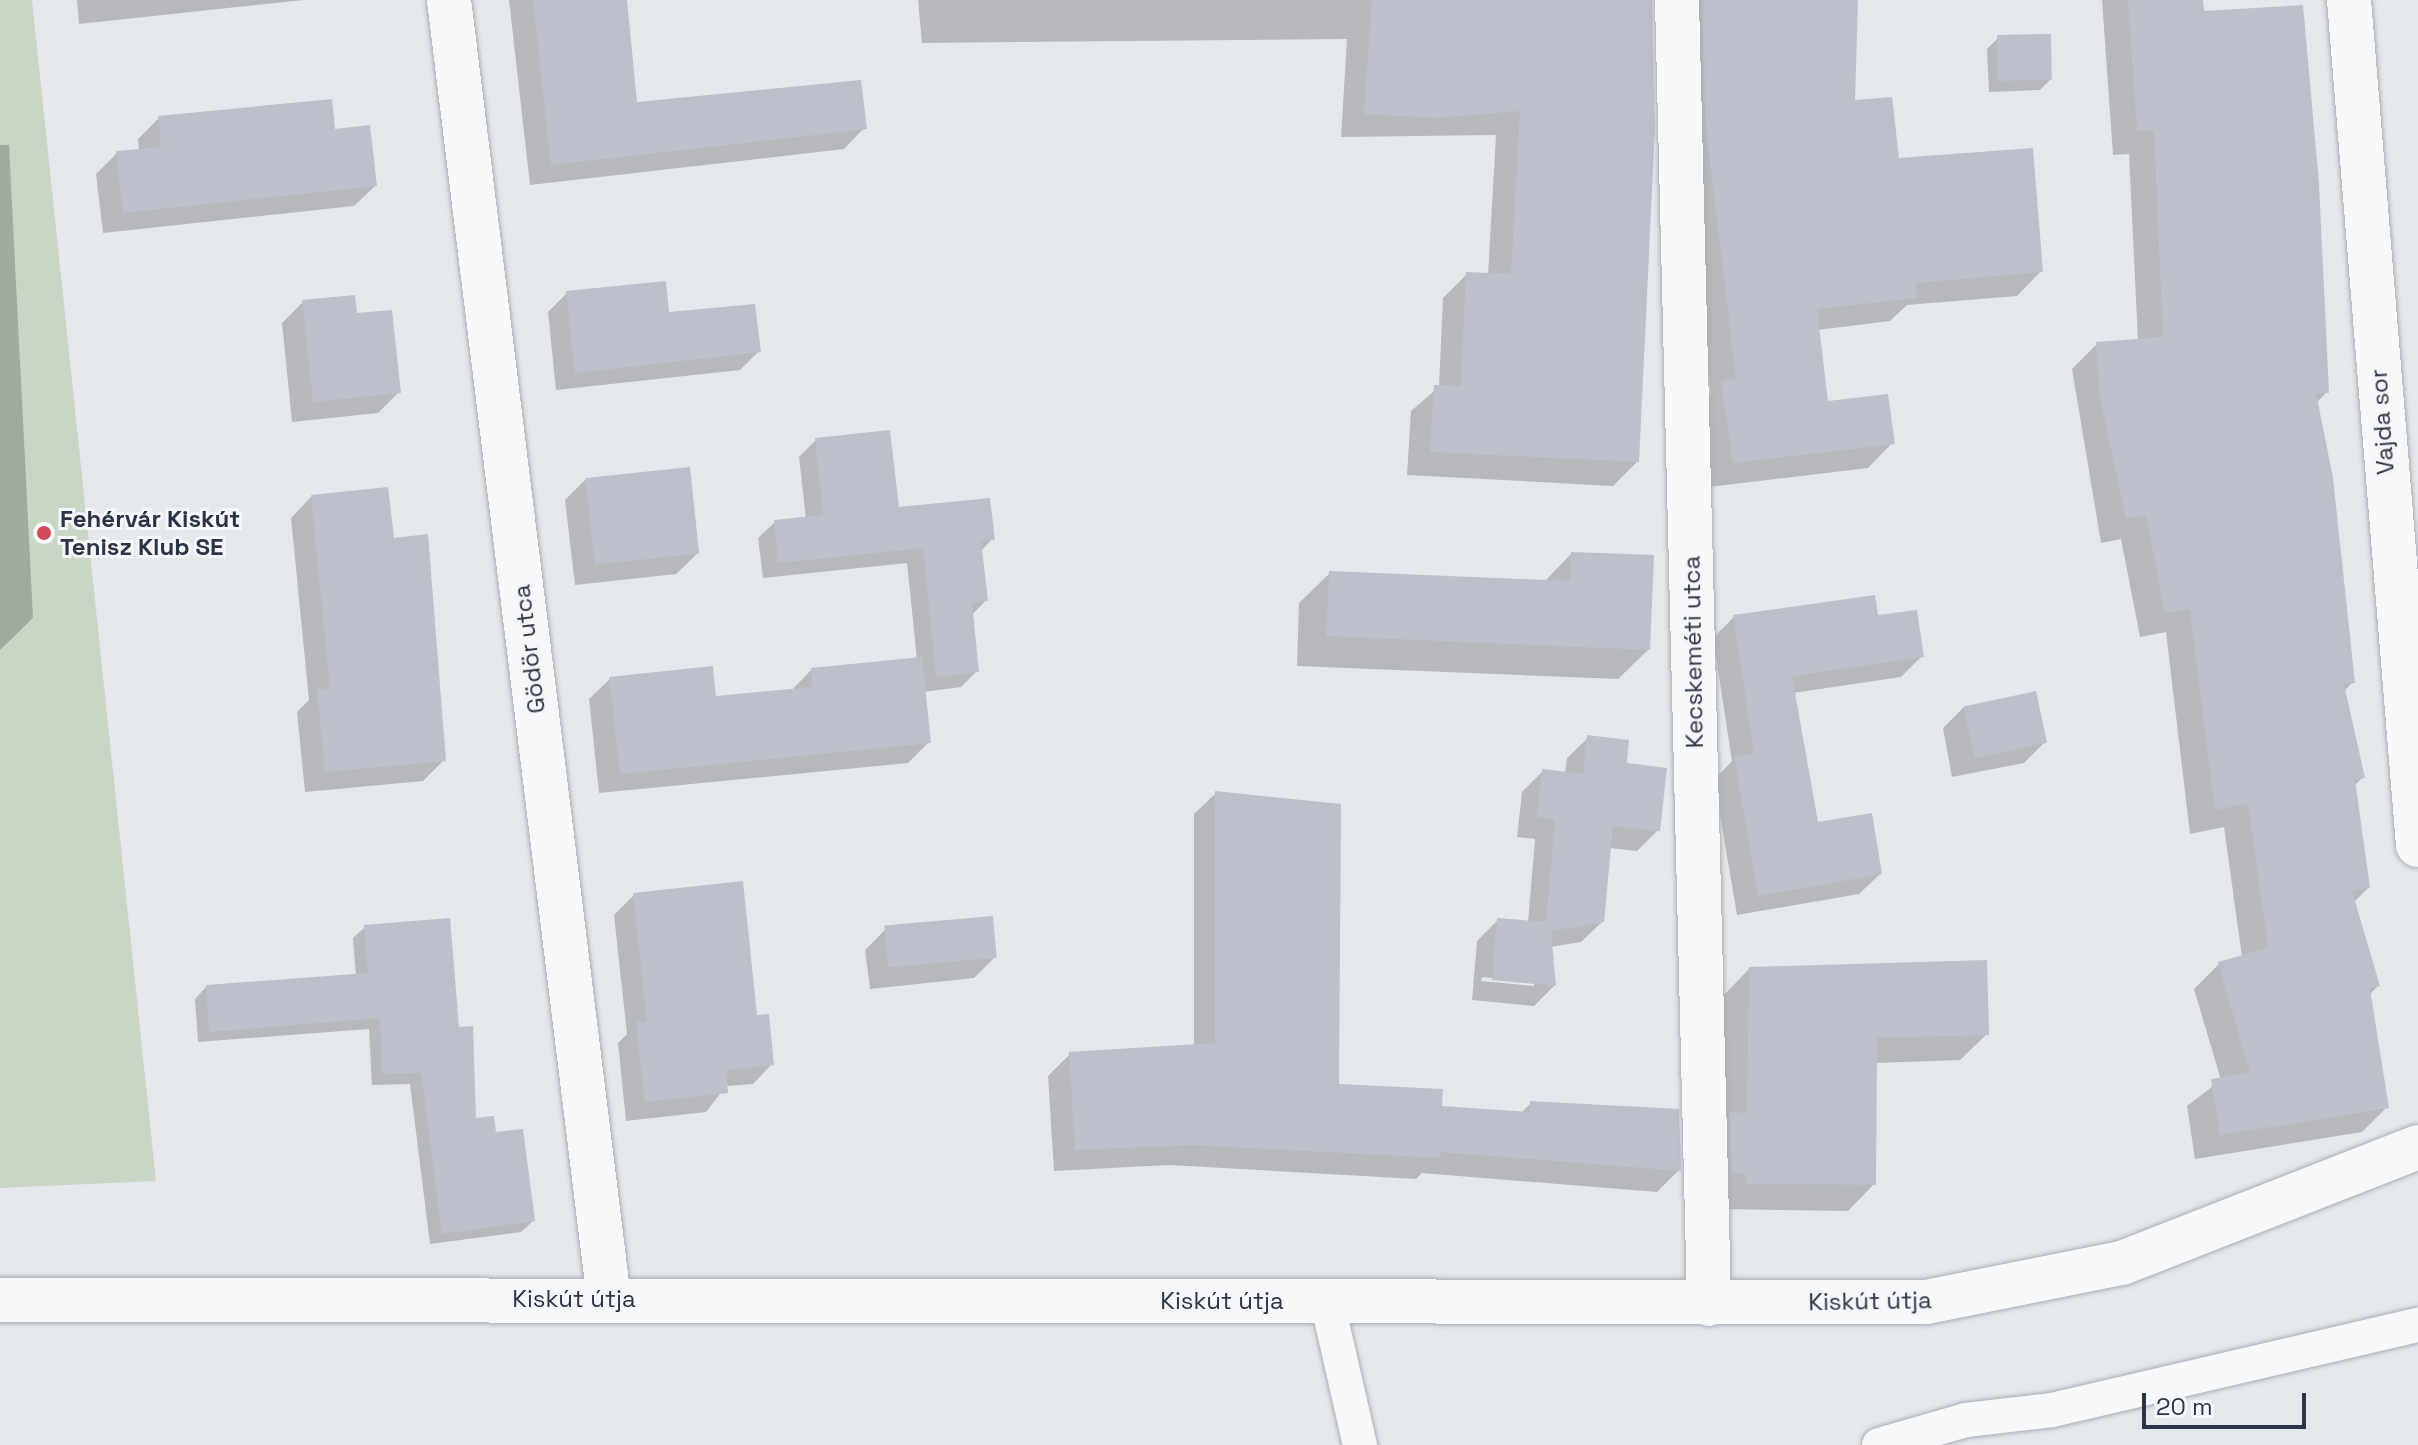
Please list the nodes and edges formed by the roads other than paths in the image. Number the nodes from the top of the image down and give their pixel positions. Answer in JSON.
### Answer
{"nodes":[{"id":1,"x":449,"y":0,"type":"edge"},
{"id":2,"x":1677,"y":0,"type":"edge"},
{"id":3,"x":2349,"y":0,"type":"edge"},
{"id":4,"x":2418,"y":845,"type":"edge"},
{"id":5,"x":2418,"y":1147,"type":"edge"},
{"id":6,"x":609,"y":1299,"type":"junction"},
{"id":7,"x":0,"y":1300,"type":"edge"},
{"id":8,"x":1327,"y":1301,"type":"junction"},
{"id":9,"x":1709,"y":1304,"type":"junction"},
{"id":10,"x":2418,"y":1325,"type":"edge"},
{"id":11,"x":1360,"y":1445,"type":"edge"},
{"id":12,"x":1879,"y":1445,"type":"edge"}],
"edges":[{"from":1,"to":6,"type":"street","name":"Gödör utca"},
{"from":2,"to":9,"type":"street","name":"Kecskeméti utca"},
{"from":3,"to":4,"type":"street","name":"Vajda sor"},
{"from":5,"to":9,"type":"street","name":"Kiskút útja"},
{"from":6,"to":7,"type":"street","name":"Kiskút útja"},
{"from":6,"to":8,"type":"street","name":"Kiskút útja"},
{"from":8,"to":9,"type":"street","name":"Kiskút útja"},
{"from":8,"to":11,"type":"lane"},
{"from":10,"to":12,"type":"lane"}]}
